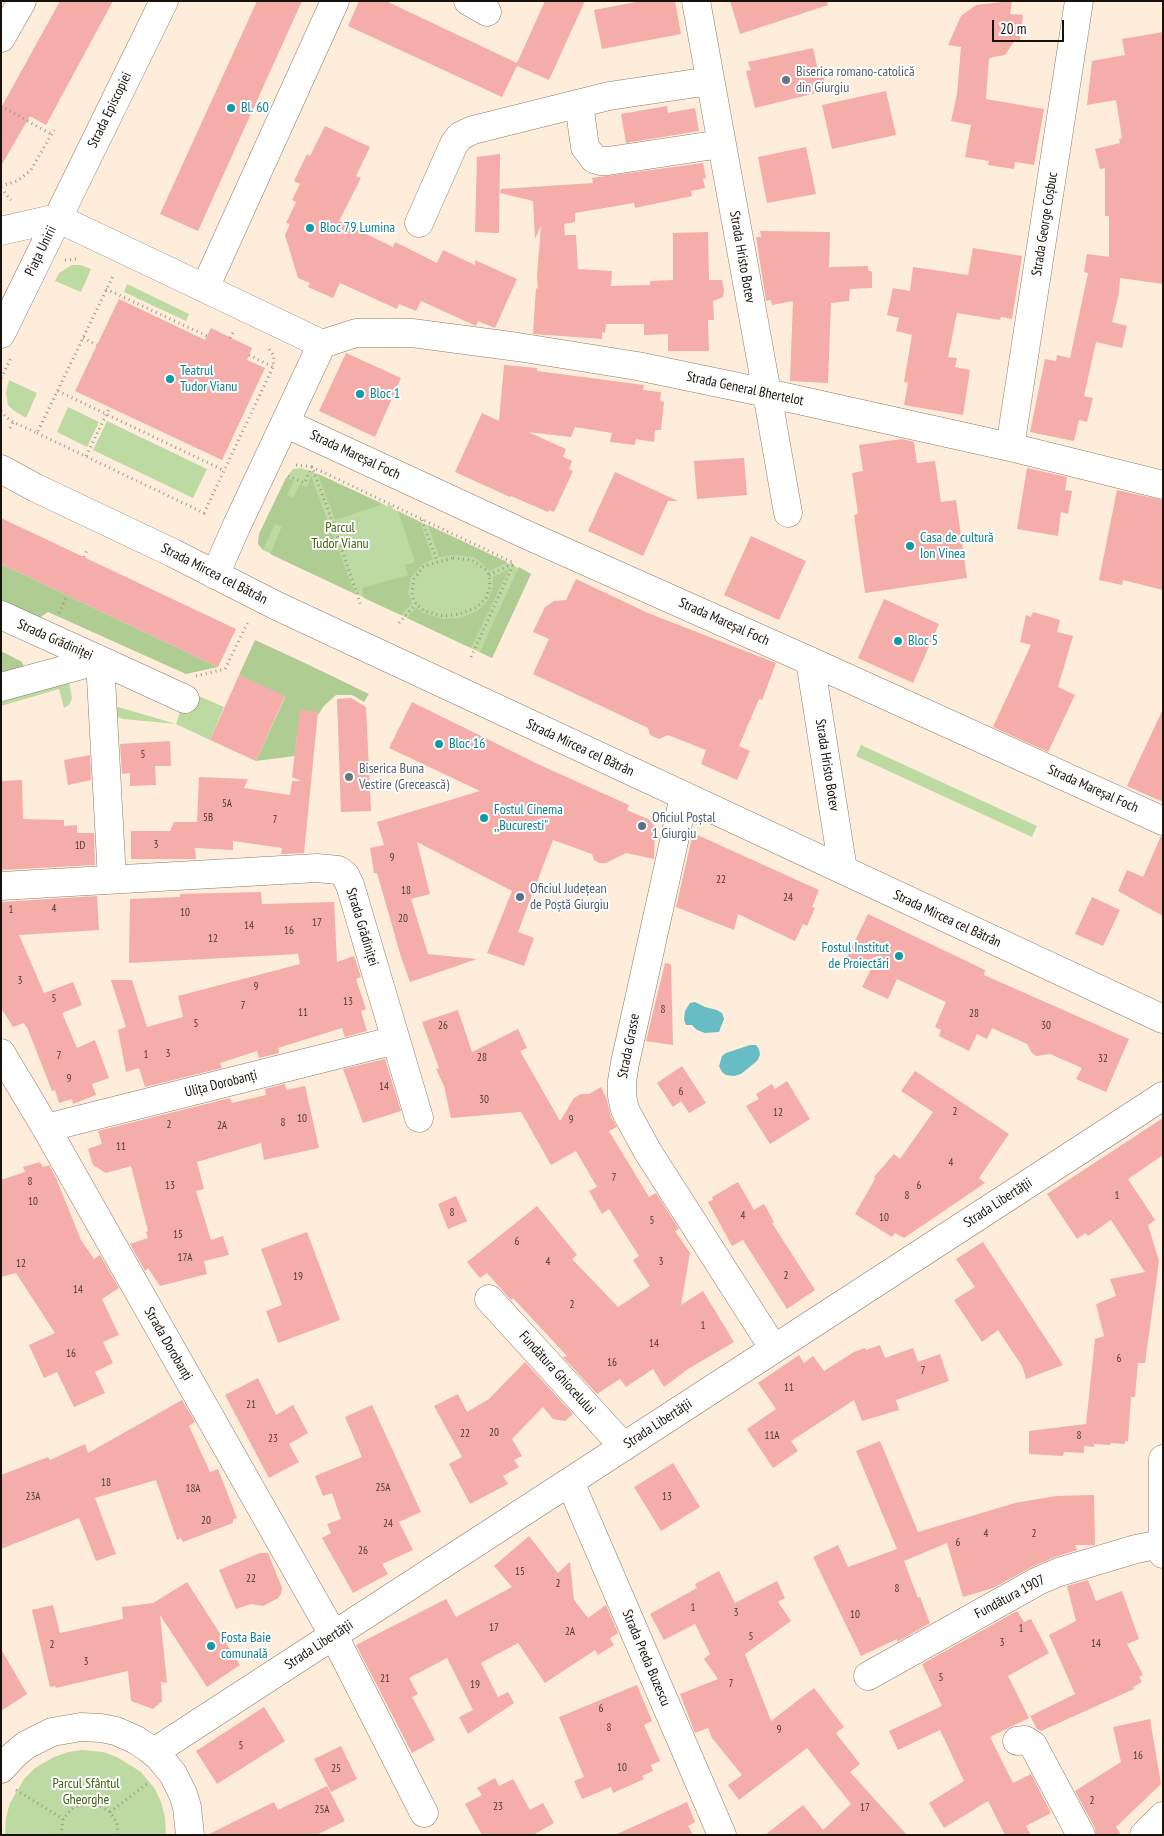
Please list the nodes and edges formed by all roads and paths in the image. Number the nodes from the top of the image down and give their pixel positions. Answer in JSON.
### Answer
{"nodes":[{"id":1,"x":22,"y":1,"type":"edge"},
{"id":2,"x":164,"y":1,"type":"edge"},
{"id":3,"x":335,"y":1,"type":"edge"},
{"id":4,"x":696,"y":1,"type":"edge"},
{"id":5,"x":1079,"y":1,"type":"edge"},
{"id":6,"x":1,"y":38,"type":"edge"},
{"id":7,"x":710,"y":82,"type":"junction"},
{"id":8,"x":579,"y":104,"type":"junction"},
{"id":9,"x":1,"y":106,"type":"edge"},
{"id":10,"x":721,"y":144,"type":"junction"},
{"id":11,"x":1,"y":187,"type":"edge"},
{"id":12,"x":11,"y":200,"type":"dead end"},
{"id":13,"x":57,"y":218,"type":"junction"},
{"id":14,"x":419,"y":223,"type":"dead end"},
{"id":15,"x":1,"y":231,"type":"edge"},
{"id":16,"x":114,"y":273,"type":"dead end"},
{"id":17,"x":205,"y":288,"type":"junction"},
{"id":18,"x":106,"y":289,"type":"junction"},
{"id":19,"x":234,"y":330,"type":"dead end"},
{"id":20,"x":1,"y":334,"type":"edge"},
{"id":21,"x":207,"y":336,"type":"dead end"},
{"id":22,"x":83,"y":338,"type":"junction"},
{"id":23,"x":230,"y":338,"type":"dead end"},
{"id":24,"x":322,"y":344,"type":"junction"},
{"id":25,"x":97,"y":345,"type":"dead end"},
{"id":26,"x":267,"y":347,"type":"dead end"},
{"id":27,"x":249,"y":355,"type":"dead end"},
{"id":28,"x":273,"y":366,"type":"junction"},
{"id":29,"x":58,"y":390,"type":"junction"},
{"id":30,"x":767,"y":393,"type":"junction"},
{"id":31,"x":110,"y":407,"type":"dead end"},
{"id":32,"x":1,"y":411,"type":"edge"},
{"id":33,"x":106,"y":414,"type":"junction"},
{"id":34,"x":13,"y":422,"type":"junction"},
{"id":35,"x":285,"y":423,"type":"junction"},
{"id":36,"x":10,"y":428,"type":"dead end"},
{"id":37,"x":37,"y":433,"type":"junction"},
{"id":38,"x":1010,"y":448,"type":"junction"},
{"id":39,"x":86,"y":456,"type":"junction"},
{"id":40,"x":296,"y":465,"type":"dead end"},
{"id":41,"x":312,"y":467,"type":"junction"},
{"id":42,"x":1,"y":469,"type":"edge"},
{"id":43,"x":225,"y":471,"type":"junction"},
{"id":44,"x":284,"y":474,"type":"dead end"},
{"id":45,"x":1163,"y":485,"type":"edge"},
{"id":46,"x":788,"y":513,"type":"dead end"},
{"id":47,"x":422,"y":520,"type":"junction"},
{"id":48,"x":528,"y":535,"type":"junction"},
{"id":49,"x":87,"y":550,"type":"dead end"},
{"id":50,"x":84,"y":557,"type":"dead end"},
{"id":51,"x":437,"y":561,"type":"junction"},
{"id":52,"x":514,"y":563,"type":"junction"},
{"id":53,"x":216,"y":575,"type":"junction"},
{"id":54,"x":489,"y":575,"type":"junction"},
{"id":55,"x":416,"y":604,"type":"junction"},
{"id":56,"x":362,"y":606,"type":"dead end"},
{"id":57,"x":1,"y":615,"type":"edge"},
{"id":58,"x":248,"y":622,"type":"dead end"},
{"id":59,"x":399,"y":623,"type":"dead end"},
{"id":60,"x":471,"y":657,"type":"dead end"},
{"id":61,"x":100,"y":660,"type":"junction"},
{"id":62,"x":810,"y":661,"type":"junction"},
{"id":63,"x":156,"y":686,"type":"junction"},
{"id":64,"x":1,"y":687,"type":"edge"},
{"id":65,"x":185,"y":699,"type":"dead end"},
{"id":66,"x":684,"y":796,"type":"junction"},
{"id":67,"x":1163,"y":821,"type":"edge"},
{"id":68,"x":843,"y":870,"type":"junction"},
{"id":69,"x":112,"y":879,"type":"junction"},
{"id":70,"x":1,"y":886,"type":"edge"},
{"id":71,"x":1163,"y":1019,"type":"edge"},
{"id":72,"x":396,"y":1040,"type":"junction"},
{"id":73,"x":1,"y":1052,"type":"edge"},
{"id":74,"x":1163,"y":1096,"type":"edge"},
{"id":75,"x":419,"y":1118,"type":"dead end"},
{"id":76,"x":46,"y":1128,"type":"junction"},
{"id":77,"x":489,"y":1299,"type":"dead end"},
{"id":78,"x":774,"y":1349,"type":"junction"},
{"id":79,"x":624,"y":1447,"type":"junction"},
{"id":80,"x":1163,"y":1459,"type":"edge"},
{"id":81,"x":570,"y":1482,"type":"junction"},
{"id":82,"x":1162,"y":1549,"type":"edge"},
{"id":83,"x":334,"y":1636,"type":"junction"},
{"id":84,"x":868,"y":1676,"type":"dead end"},
{"id":85,"x":1017,"y":1741,"type":"dead end"},
{"id":86,"x":154,"y":1752,"type":"junction"},
{"id":87,"x":9,"y":1780,"type":"edge"},
{"id":88,"x":150,"y":1782,"type":"dead end"},
{"id":89,"x":110,"y":1812,"type":"junction"},
{"id":90,"x":424,"y":1813,"type":"dead end"},
{"id":91,"x":1163,"y":1816,"type":"edge"},
{"id":92,"x":63,"y":1819,"type":"junction"},
{"id":93,"x":61,"y":1835,"type":"edge"},
{"id":94,"x":118,"y":1835,"type":"edge"},
{"id":95,"x":190,"y":1835,"type":"edge"},
{"id":96,"x":722,"y":1835,"type":"edge"},
{"id":97,"x":1081,"y":1835,"type":"edge"},
{"id":98,"x":1144,"y":1835,"type":"edge"}],
"edges":[{"from":1,"to":6,"type":"street"},
{"from":2,"to":13,"type":"street","name":"Strada Episcopiei"},
{"from":3,"to":17,"type":"street"},
{"from":4,"to":7,"type":"street","name":"Strada Hristo Botev"},
{"from":5,"to":38,"type":"street","name":"Strada George Coșbuc"},
{"from":7,"to":8,"type":"street"},
{"from":7,"to":10,"type":"street","name":"Strada Hristo Botev"},
{"from":8,"to":10,"type":"street"},
{"from":8,"to":14,"type":"street"},
{"from":9,"to":11,"type":"path"},
{"from":10,"to":30,"type":"street","name":"Strada Hristo Botev"},
{"from":11,"to":12,"type":"path"},
{"from":13,"to":15,"type":"street","name":"Piața Unirii"},
{"from":13,"to":17,"type":"street"},
{"from":13,"to":20,"type":"street","name":"Piața Unirii"},
{"from":16,"to":18,"type":"path"},
{"from":17,"to":24,"type":"street"},
{"from":18,"to":21,"type":"path"},
{"from":18,"to":22,"type":"path"},
{"from":19,"to":23,"type":"path"},
{"from":22,"to":25,"type":"path"},
{"from":22,"to":29,"type":"path"},
{"from":24,"to":30,"type":"street","name":"Strada General Bhertelot"},
{"from":24,"to":35,"type":"street"},
{"from":26,"to":28,"type":"path"},
{"from":27,"to":28,"type":"path"},
{"from":28,"to":43,"type":"path"},
{"from":29,"to":33,"type":"path"},
{"from":29,"to":37,"type":"path"},
{"from":30,"to":38,"type":"street","name":"Strada General Bhertelot"},
{"from":30,"to":46,"type":"street","name":"Strada Hristo Botev"},
{"from":31,"to":33,"type":"path"},
{"from":32,"to":34,"type":"path"},
{"from":33,"to":39,"type":"path"},
{"from":33,"to":43,"type":"path"},
{"from":34,"to":36,"type":"path"},
{"from":34,"to":37,"type":"path"},
{"from":35,"to":48,"type":"street","name":"Strada Mareșal Foch"},
{"from":35,"to":53,"type":"street"},
{"from":37,"to":39,"type":"path"},
{"from":38,"to":45,"type":"street","name":"Strada General Bhertelot"},
{"from":39,"to":43,"type":"path"},
{"from":40,"to":41,"type":"path"},
{"from":41,"to":44,"type":"path"},
{"from":41,"to":47,"type":"path"},
{"from":41,"to":56,"type":"path"},
{"from":42,"to":53,"type":"street","name":"Strada Mircea cel Bătrân"},
{"from":47,"to":51,"type":"path"},
{"from":47,"to":52,"type":"path"},
{"from":48,"to":52,"type":"path"},
{"from":48,"to":62,"type":"street","name":"Strada Mareșal Foch"},
{"from":49,"to":50,"type":"path"},
{"from":51,"to":54,"type":"path"},
{"from":51,"to":55,"type":"path"},
{"from":52,"to":54,"type":"path"},
{"from":52,"to":60,"type":"path"},
{"from":53,"to":66,"type":"street","name":"Strada Mircea cel Bătrân"},
{"from":54,"to":55,"type":"path"},
{"from":55,"to":59,"type":"path"},
{"from":57,"to":61,"type":"street","name":"Strada Grădiniței"},
{"from":58,"to":63,"type":"path"},
{"from":61,"to":63,"type":"street"},
{"from":61,"to":64,"type":"street"},
{"from":61,"to":69,"type":"street","name":"Strada Grădiniței"},
{"from":62,"to":67,"type":"street","name":"Strada Mareșal Foch"},
{"from":62,"to":68,"type":"street","name":"Strada Hristo Botev"},
{"from":63,"to":65,"type":"street"},
{"from":66,"to":68,"type":"street","name":"Strada Mircea cel Bătrân"},
{"from":66,"to":78,"type":"street","name":"Strada Grasse"},
{"from":68,"to":71,"type":"street","name":"Strada Mircea cel Bătrân"},
{"from":69,"to":70,"type":"street","name":"Strada Grădiniței"},
{"from":69,"to":72,"type":"street","name":"Strada Grădiniței"},
{"from":72,"to":75,"type":"street","name":"Strada Grădiniței"},
{"from":72,"to":76,"type":"street","name":"Ulița Dorobanți"},
{"from":73,"to":76,"type":"street","name":"Strada Dorobanți"},
{"from":74,"to":78,"type":"street","name":"Strada Libertății"},
{"from":76,"to":83,"type":"street","name":"Strada Dorobanți"},
{"from":77,"to":79,"type":"street","name":"Fundătura Ghiocelului"},
{"from":78,"to":79,"type":"street","name":"Strada Libertății"},
{"from":79,"to":81,"type":"street","name":"Strada Libertății"},
{"from":80,"to":82,"type":"street"},
{"from":81,"to":83,"type":"street","name":"Strada Libertății"},
{"from":81,"to":96,"type":"street","name":"Strada Preda Buzescu"},
{"from":82,"to":84,"type":"street","name":"Fundătura 1907"},
{"from":83,"to":86,"type":"street","name":"Strada Libertății"},
{"from":83,"to":90,"type":"street","name":"Strada Dorobanți"},
{"from":85,"to":97,"type":"street"},
{"from":86,"to":87,"type":"street"},
{"from":86,"to":95,"type":"street"},
{"from":87,"to":92,"type":"path"},
{"from":88,"to":89,"type":"path"},
{"from":89,"to":92,"type":"path"},
{"from":89,"to":94,"type":"path"},
{"from":91,"to":98,"type":"street"},
{"from":92,"to":93,"type":"path"}]}
